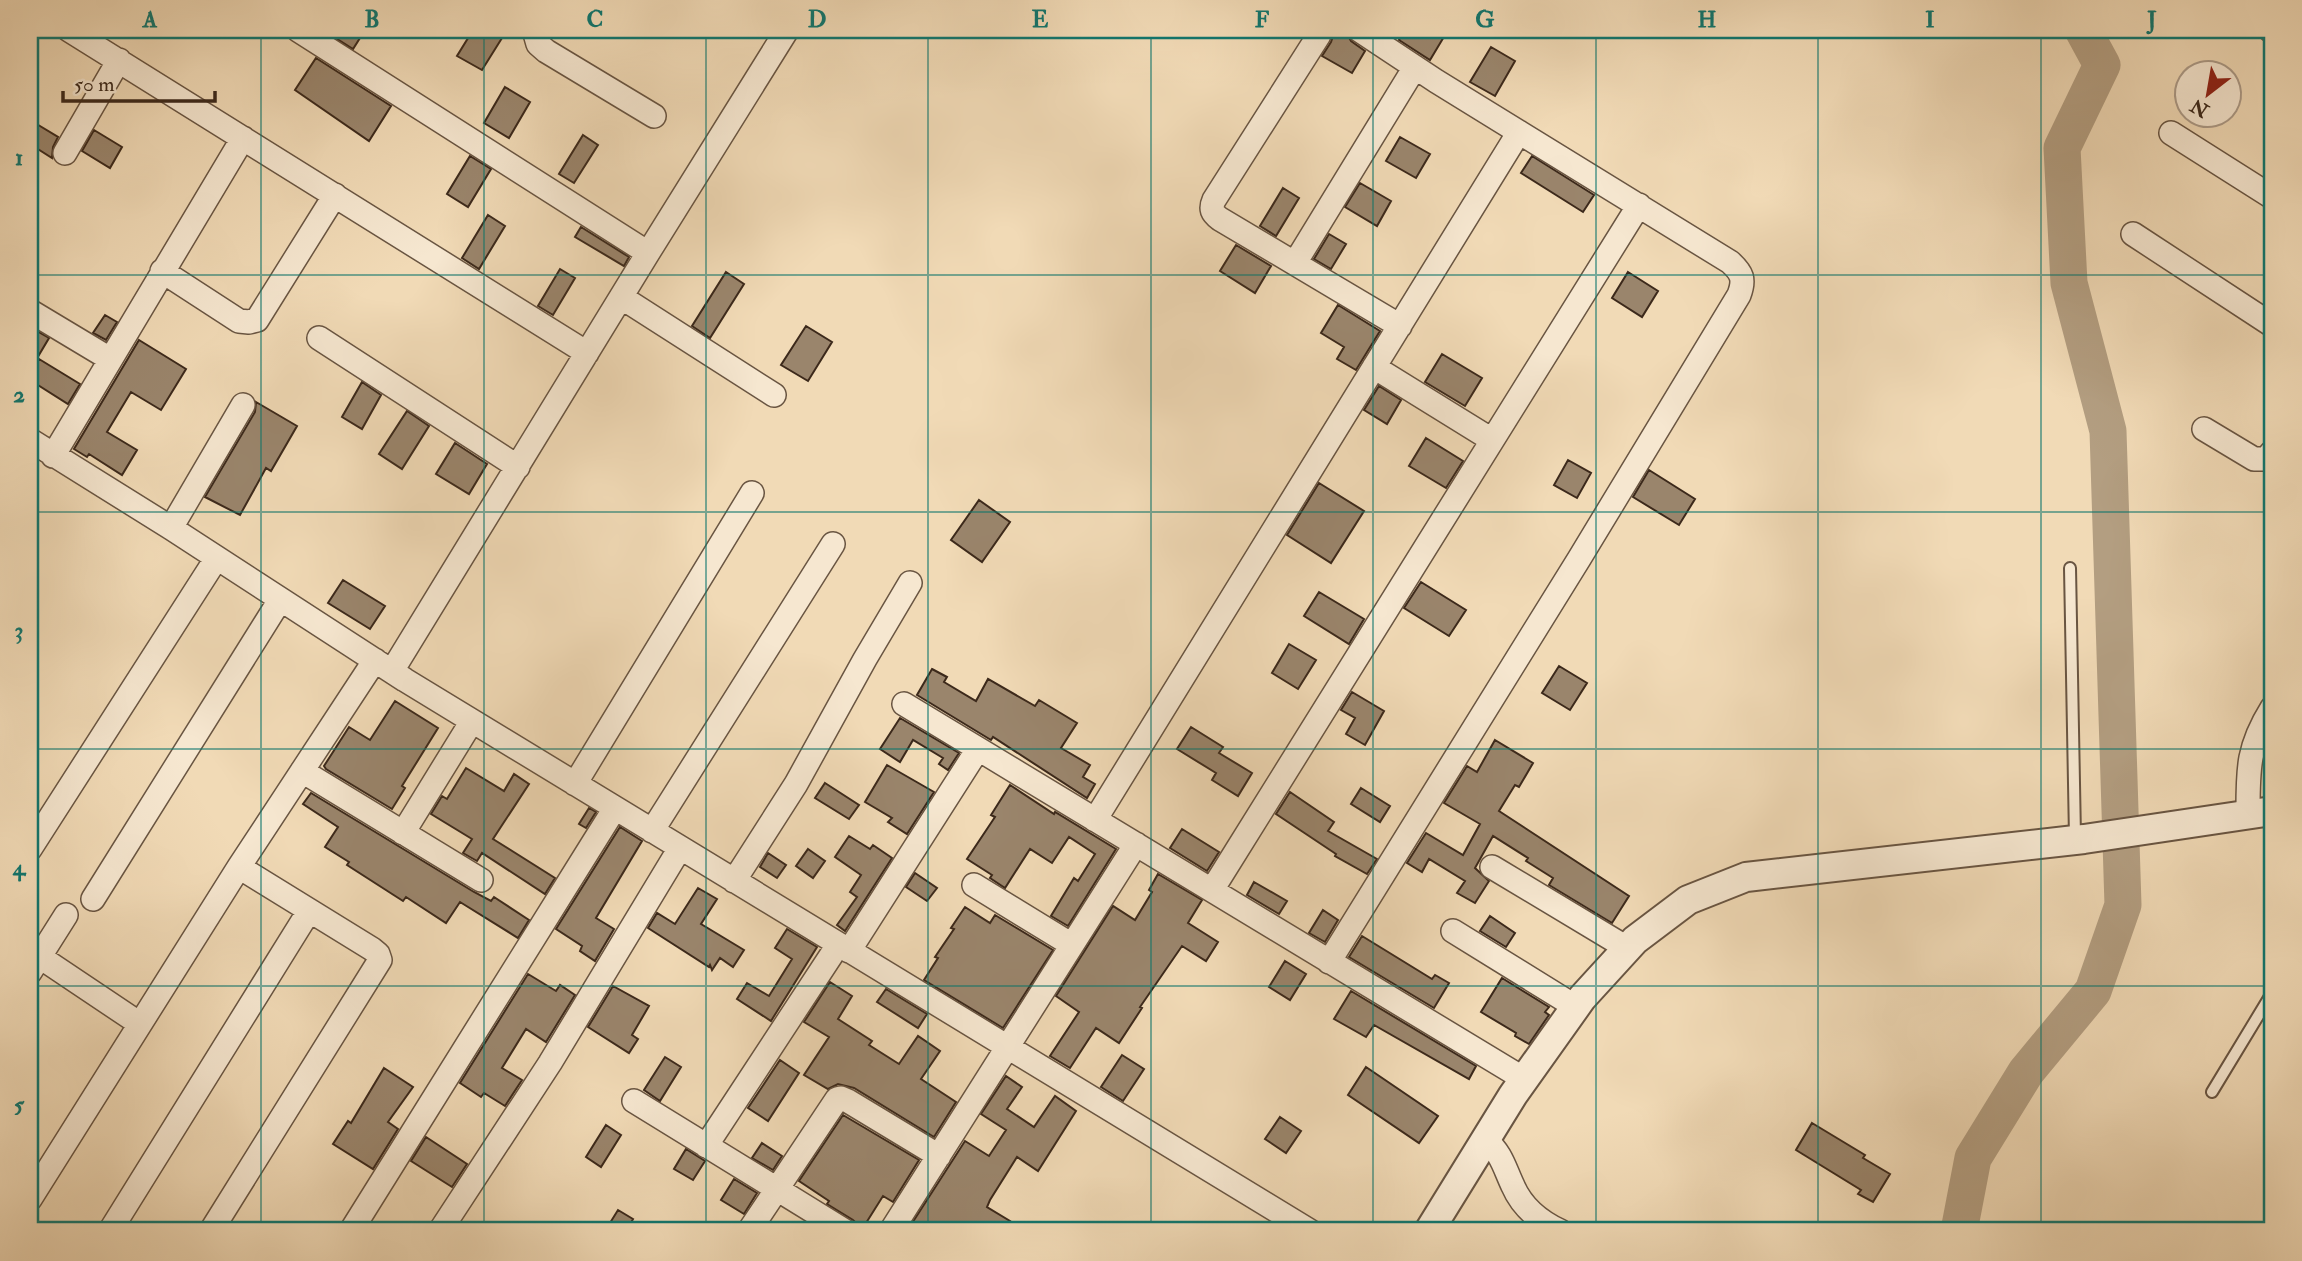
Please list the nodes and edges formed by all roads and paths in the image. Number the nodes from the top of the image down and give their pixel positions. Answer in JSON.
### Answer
{"nodes":[{"id":1,"x":69,"y":30,"type":"edge"},
{"id":2,"x":298,"y":30,"type":"edge"},
{"id":3,"x":534,"y":30,"type":"edge"},
{"id":4,"x":788,"y":30,"type":"edge"},
{"id":5,"x":1359,"y":30,"type":"edge"},
{"id":6,"x":1317,"y":32,"type":"edge"},
{"id":7,"x":119,"y":60,"type":"junction"},
{"id":8,"x":1415,"y":67,"type":"junction"},
{"id":9,"x":654,"y":116,"type":"dead end"},
{"id":10,"x":1519,"y":132,"type":"junction"},
{"id":11,"x":2171,"y":133,"type":"dead end"},
{"id":12,"x":243,"y":138,"type":"junction"},
{"id":13,"x":65,"y":153,"type":"dead end"},
{"id":14,"x":335,"y":195,"type":"junction"},
{"id":15,"x":2272,"y":197,"type":"edge"},
{"id":16,"x":1639,"y":205,"type":"junction"},
{"id":17,"x":2133,"y":234,"type":"dead end"},
{"id":18,"x":648,"y":253,"type":"junction"},
{"id":19,"x":1294,"y":263,"type":"junction"},
{"id":20,"x":163,"y":271,"type":"junction"},
{"id":21,"x":621,"y":297,"type":"junction"},
{"id":22,"x":30,"y":311,"type":"edge"},
{"id":23,"x":2272,"y":325,"type":"edge"},
{"id":24,"x":1400,"y":326,"type":"junction"},
{"id":25,"x":319,"y":338,"type":"dead end"},
{"id":26,"x":587,"y":353,"type":"junction"},
{"id":27,"x":110,"y":359,"type":"junction"},
{"id":28,"x":1374,"y":367,"type":"junction"},
{"id":29,"x":774,"y":395,"type":"dead end"},
{"id":30,"x":243,"y":405,"type":"dead end"},
{"id":31,"x":2204,"y":429,"type":"dead end"},
{"id":32,"x":30,"y":440,"type":"edge"},
{"id":33,"x":1492,"y":440,"type":"junction"},
{"id":34,"x":2272,"y":452,"type":"edge"},
{"id":35,"x":53,"y":456,"type":"junction"},
{"id":36,"x":518,"y":467,"type":"junction"},
{"id":37,"x":752,"y":493,"type":"dead end"},
{"id":38,"x":171,"y":528,"type":"junction"},
{"id":39,"x":833,"y":544,"type":"dead end"},
{"id":40,"x":216,"y":559,"type":"junction"},
{"id":41,"x":2070,"y":568,"type":"dead end"},
{"id":42,"x":910,"y":583,"type":"dead end"},
{"id":43,"x":280,"y":600,"type":"junction"},
{"id":44,"x":383,"y":666,"type":"junction"},
{"id":45,"x":904,"y":704,"type":"dead end"},
{"id":46,"x":2272,"y":708,"type":"edge"},
{"id":47,"x":472,"y":721,"type":"junction"},
{"id":48,"x":978,"y":749,"type":"junction"},
{"id":49,"x":302,"y":771,"type":"junction"},
{"id":50,"x":575,"y":784,"type":"junction"},
{"id":51,"x":615,"y":808,"type":"junction"},
{"id":52,"x":2260,"y":813,"type":"edge"},
{"id":53,"x":1095,"y":820,"type":"junction"},
{"id":54,"x":652,"y":831,"type":"junction"},
{"id":55,"x":403,"y":833,"type":"junction"},
{"id":56,"x":2080,"y":840,"type":"junction"},
{"id":57,"x":1136,"y":844,"type":"junction"},
{"id":58,"x":680,"y":848,"type":"junction"},
{"id":59,"x":30,"y":849,"type":"edge"},
{"id":60,"x":239,"y":867,"type":"junction"},
{"id":61,"x":1492,"y":867,"type":"dead end"},
{"id":62,"x":481,"y":880,"type":"dead end"},
{"id":63,"x":734,"y":881,"type":"junction"},
{"id":64,"x":974,"y":885,"type":"dead end"},
{"id":65,"x":1212,"y":890,"type":"junction"},
{"id":66,"x":93,"y":899,"type":"dead end"},
{"id":67,"x":309,"y":911,"type":"junction"},
{"id":68,"x":66,"y":915,"type":"dead end"},
{"id":69,"x":1453,"y":931,"type":"dead end"},
{"id":70,"x":1072,"y":945,"type":"junction"},
{"id":71,"x":844,"y":948,"type":"junction"},
{"id":72,"x":1627,"y":948,"type":"junction"},
{"id":73,"x":1329,"y":962,"type":"junction"},
{"id":74,"x":35,"y":964,"type":"edge"},
{"id":75,"x":2272,"y":993,"type":"edge"},
{"id":76,"x":1576,"y":1007,"type":"junction"},
{"id":77,"x":140,"y":1024,"type":"junction"},
{"id":78,"x":1008,"y":1048,"type":"junction"},
{"id":79,"x":1524,"y":1079,"type":"junction"},
{"id":80,"x":2212,"y":1092,"type":"dead end"},
{"id":81,"x":634,"y":1101,"type":"dead end"},
{"id":82,"x":1485,"y":1139,"type":"junction"},
{"id":83,"x":706,"y":1146,"type":"junction"},
{"id":84,"x":939,"y":1156,"type":"junction"},
{"id":85,"x":775,"y":1189,"type":"junction"},
{"id":86,"x":30,"y":1199,"type":"edge"},
{"id":87,"x":110,"y":1231,"type":"edge"},
{"id":88,"x":211,"y":1231,"type":"edge"},
{"id":89,"x":351,"y":1231,"type":"edge"},
{"id":90,"x":440,"y":1231,"type":"edge"},
{"id":91,"x":749,"y":1231,"type":"edge"},
{"id":92,"x":845,"y":1231,"type":"edge"},
{"id":93,"x":891,"y":1231,"type":"edge"},
{"id":94,"x":1310,"y":1231,"type":"edge"},
{"id":95,"x":1429,"y":1231,"type":"edge"},
{"id":96,"x":1560,"y":1231,"type":"edge"}],
"edges":[{"from":1,"to":7,"type":"street"},
{"from":2,"to":18,"type":"street"},
{"from":3,"to":9,"type":"street"},
{"from":4,"to":18,"type":"street"},
{"from":5,"to":8,"type":"street"},
{"from":6,"to":19,"type":"street"},
{"from":7,"to":12,"type":"street"},
{"from":7,"to":13,"type":"street"},
{"from":8,"to":10,"type":"street"},
{"from":8,"to":19,"type":"street"},
{"from":10,"to":16,"type":"street"},
{"from":10,"to":24,"type":"street"},
{"from":11,"to":15,"type":"street"},
{"from":12,"to":14,"type":"street"},
{"from":12,"to":20,"type":"street"},
{"from":14,"to":20,"type":"street"},
{"from":14,"to":26,"type":"street"},
{"from":16,"to":33,"type":"street"},
{"from":16,"to":73,"type":"street"},
{"from":17,"to":23,"type":"street"},
{"from":18,"to":21,"type":"street"},
{"from":19,"to":24,"type":"street"},
{"from":20,"to":27,"type":"street"},
{"from":21,"to":26,"type":"street"},
{"from":21,"to":29,"type":"street"},
{"from":22,"to":27,"type":"street"},
{"from":24,"to":28,"type":"street"},
{"from":25,"to":36,"type":"street"},
{"from":26,"to":36,"type":"street"},
{"from":27,"to":35,"type":"street"},
{"from":28,"to":33,"type":"street"},
{"from":28,"to":53,"type":"street"},
{"from":30,"to":38,"type":"street"},
{"from":31,"to":34,"type":"street"},
{"from":32,"to":35,"type":"street"},
{"from":33,"to":65,"type":"street"},
{"from":35,"to":38,"type":"street"},
{"from":36,"to":44,"type":"street"},
{"from":37,"to":50,"type":"street"},
{"from":38,"to":40,"type":"street"},
{"from":39,"to":54,"type":"street"},
{"from":40,"to":43,"type":"street"},
{"from":40,"to":59,"type":"street"},
{"from":41,"to":56,"type":"lane"},
{"from":42,"to":63,"type":"street"},
{"from":43,"to":44,"type":"street"},
{"from":43,"to":66,"type":"street"},
{"from":44,"to":47,"type":"street"},
{"from":44,"to":49,"type":"street"},
{"from":45,"to":48,"type":"street"},
{"from":46,"to":52,"type":"street"},
{"from":47,"to":50,"type":"street"},
{"from":47,"to":55,"type":"street"},
{"from":48,"to":53,"type":"street"},
{"from":48,"to":71,"type":"street"},
{"from":49,"to":55,"type":"street"},
{"from":49,"to":60,"type":"street"},
{"from":50,"to":51,"type":"street"},
{"from":51,"to":54,"type":"street"},
{"from":51,"to":89,"type":"street"},
{"from":52,"to":56,"type":"street"},
{"from":53,"to":57,"type":"street"},
{"from":54,"to":58,"type":"street"},
{"from":55,"to":62,"type":"street"},
{"from":56,"to":72,"type":"street"},
{"from":57,"to":65,"type":"street"},
{"from":57,"to":70,"type":"street"},
{"from":58,"to":63,"type":"street"},
{"from":58,"to":90,"type":"street"},
{"from":60,"to":67,"type":"street"},
{"from":60,"to":77,"type":"street"},
{"from":61,"to":72,"type":"street"},
{"from":63,"to":71,"type":"street"},
{"from":64,"to":70,"type":"street"},
{"from":65,"to":73,"type":"street"},
{"from":67,"to":87,"type":"street"},
{"from":67,"to":88,"type":"street"},
{"from":68,"to":74,"type":"street"},
{"from":69,"to":76,"type":"street"},
{"from":70,"to":78,"type":"street"},
{"from":71,"to":78,"type":"street"},
{"from":71,"to":83,"type":"street"},
{"from":72,"to":76,"type":"street"},
{"from":73,"to":79,"type":"street"},
{"from":74,"to":77,"type":"street"},
{"from":75,"to":80,"type":"lane"},
{"from":76,"to":79,"type":"street"},
{"from":77,"to":86,"type":"street"},
{"from":78,"to":84,"type":"street"},
{"from":78,"to":94,"type":"street"},
{"from":79,"to":82,"type":"street"},
{"from":81,"to":83,"type":"street"},
{"from":82,"to":95,"type":"street"},
{"from":82,"to":96,"type":"street"},
{"from":83,"to":85,"type":"street"},
{"from":84,"to":85,"type":"street"},
{"from":84,"to":93,"type":"street"},
{"from":85,"to":91,"type":"street"},
{"from":85,"to":92,"type":"street"}]}
